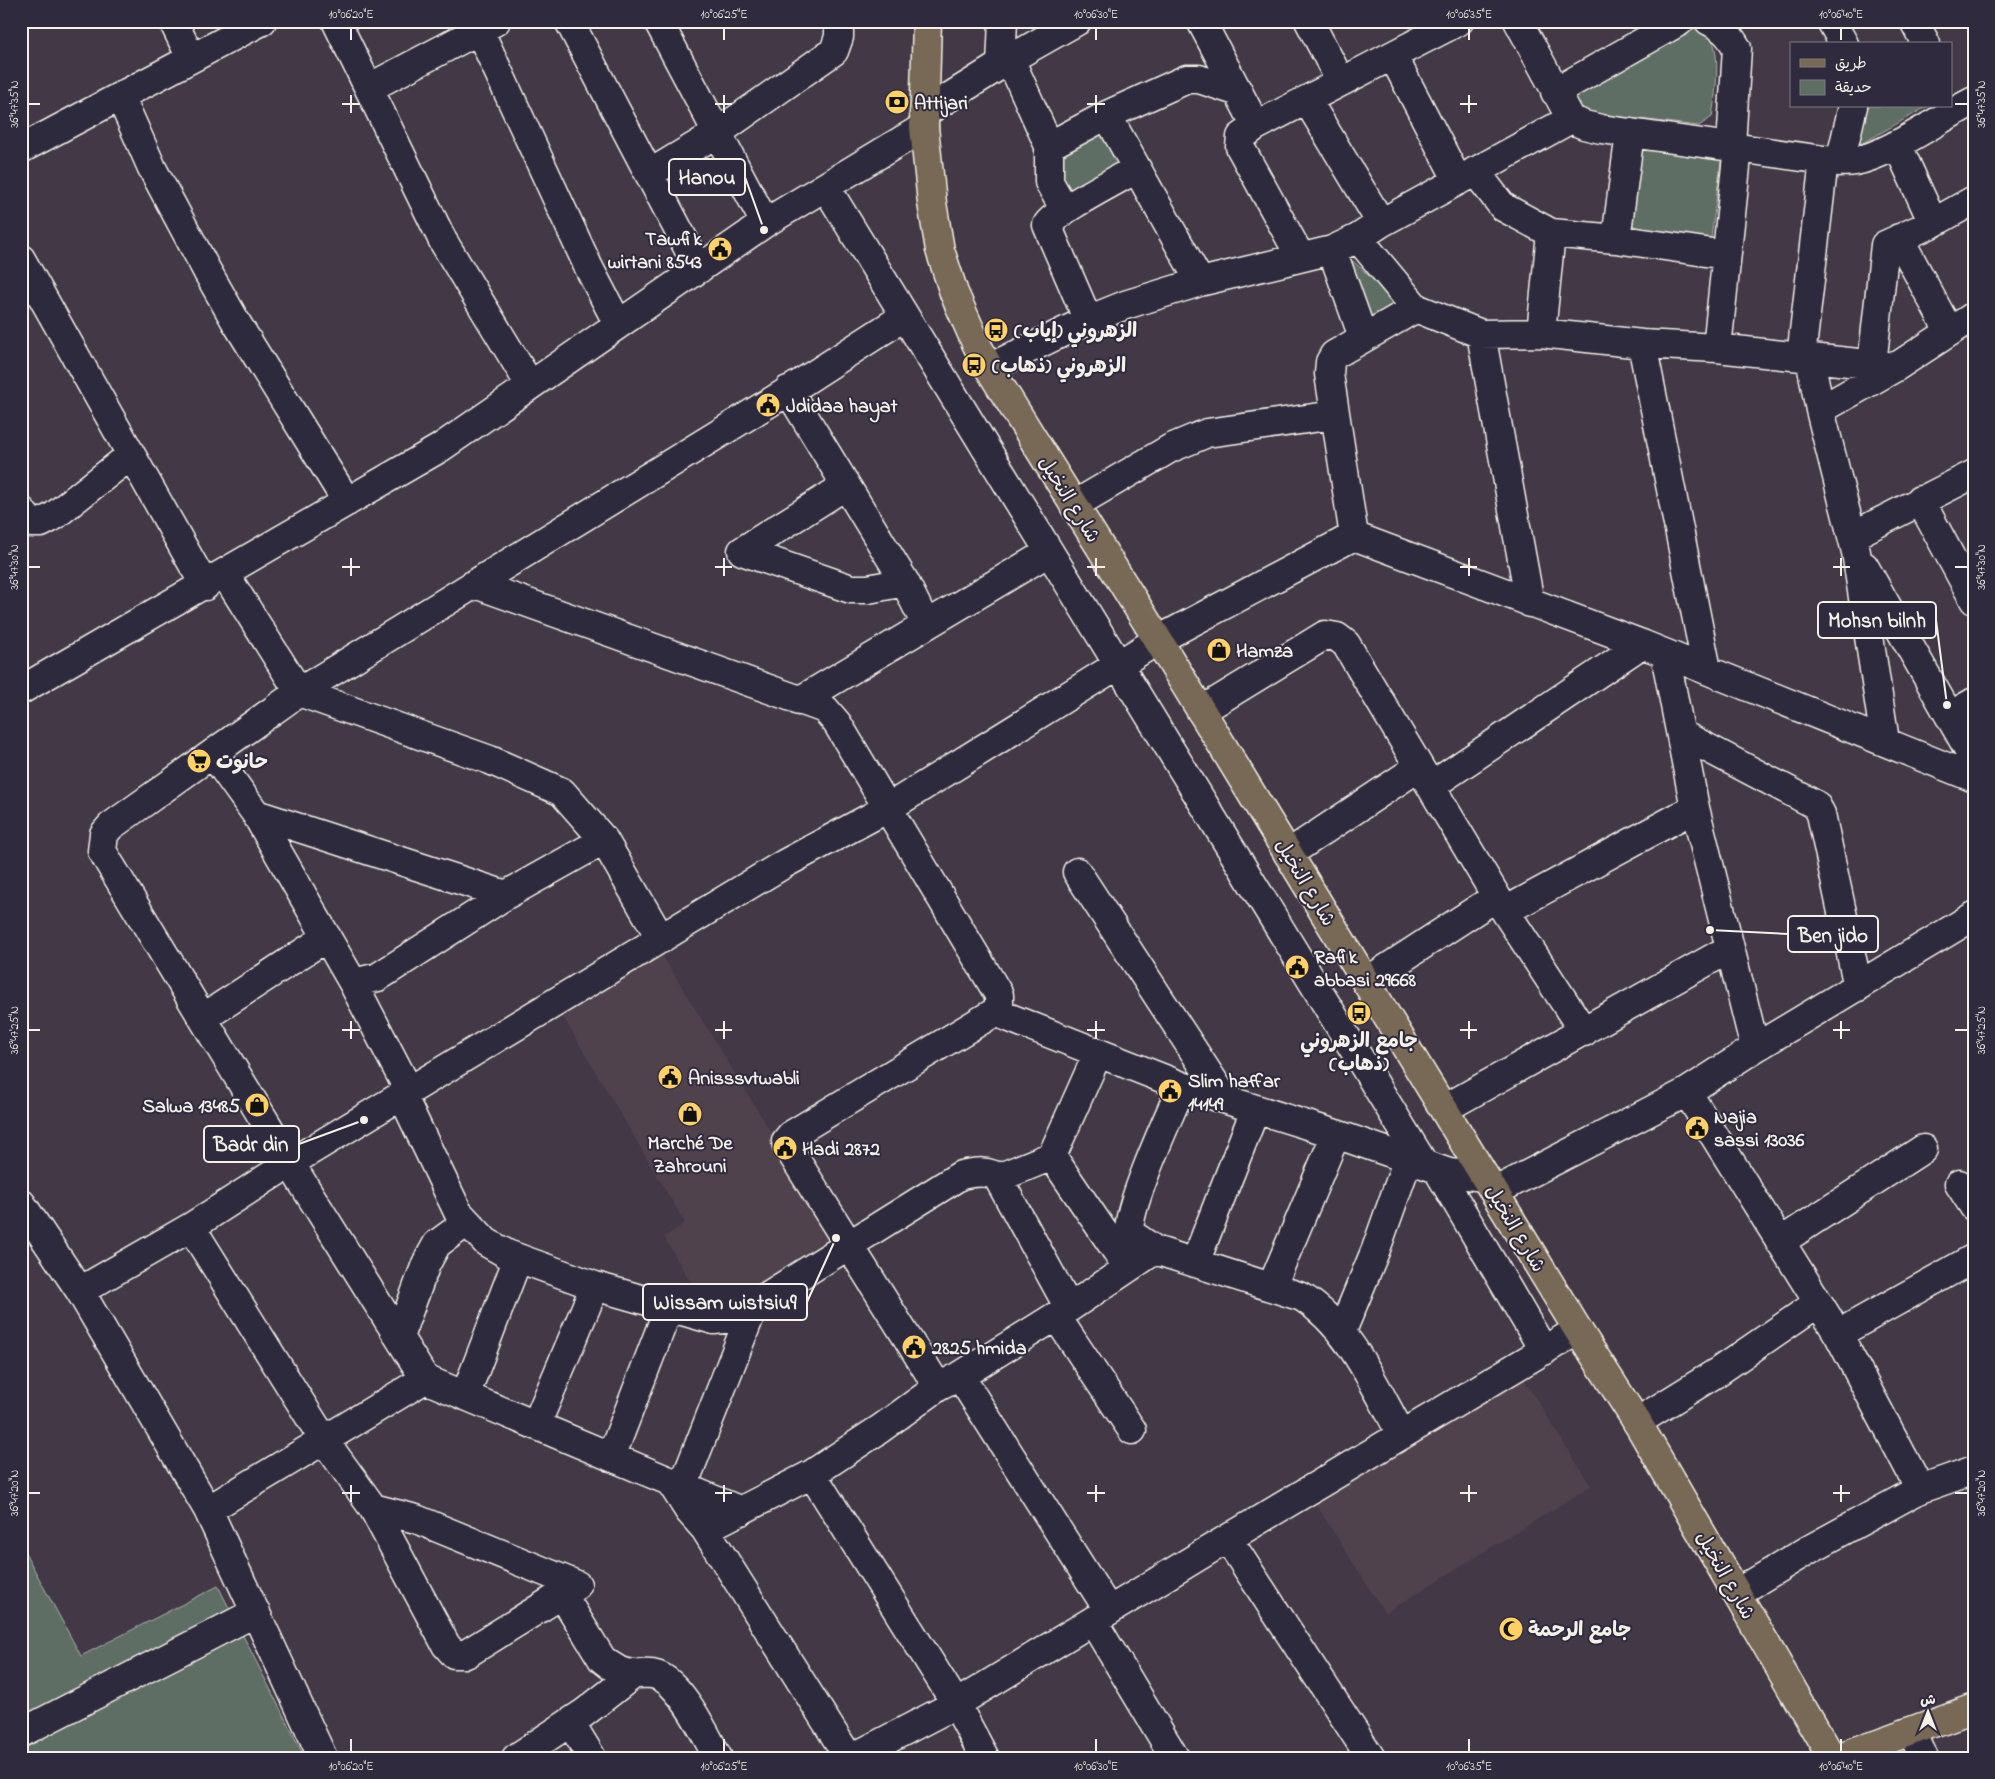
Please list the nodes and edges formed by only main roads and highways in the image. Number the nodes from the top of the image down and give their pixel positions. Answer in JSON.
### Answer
{"nodes":[{"id":1,"x":927,"y":21,"type":"edge"},
{"id":2,"x":1974,"y":1708,"type":"edge"},
{"id":3,"x":1832,"y":1758,"type":"edge"},
{"id":4,"x":1837,"y":1758,"type":"edge"}],
"edges":[{"from":1,"to":3,"type":"main road","name":"شارع النخيل"},
{"from":2,"to":4,"type":"main road"}]}
